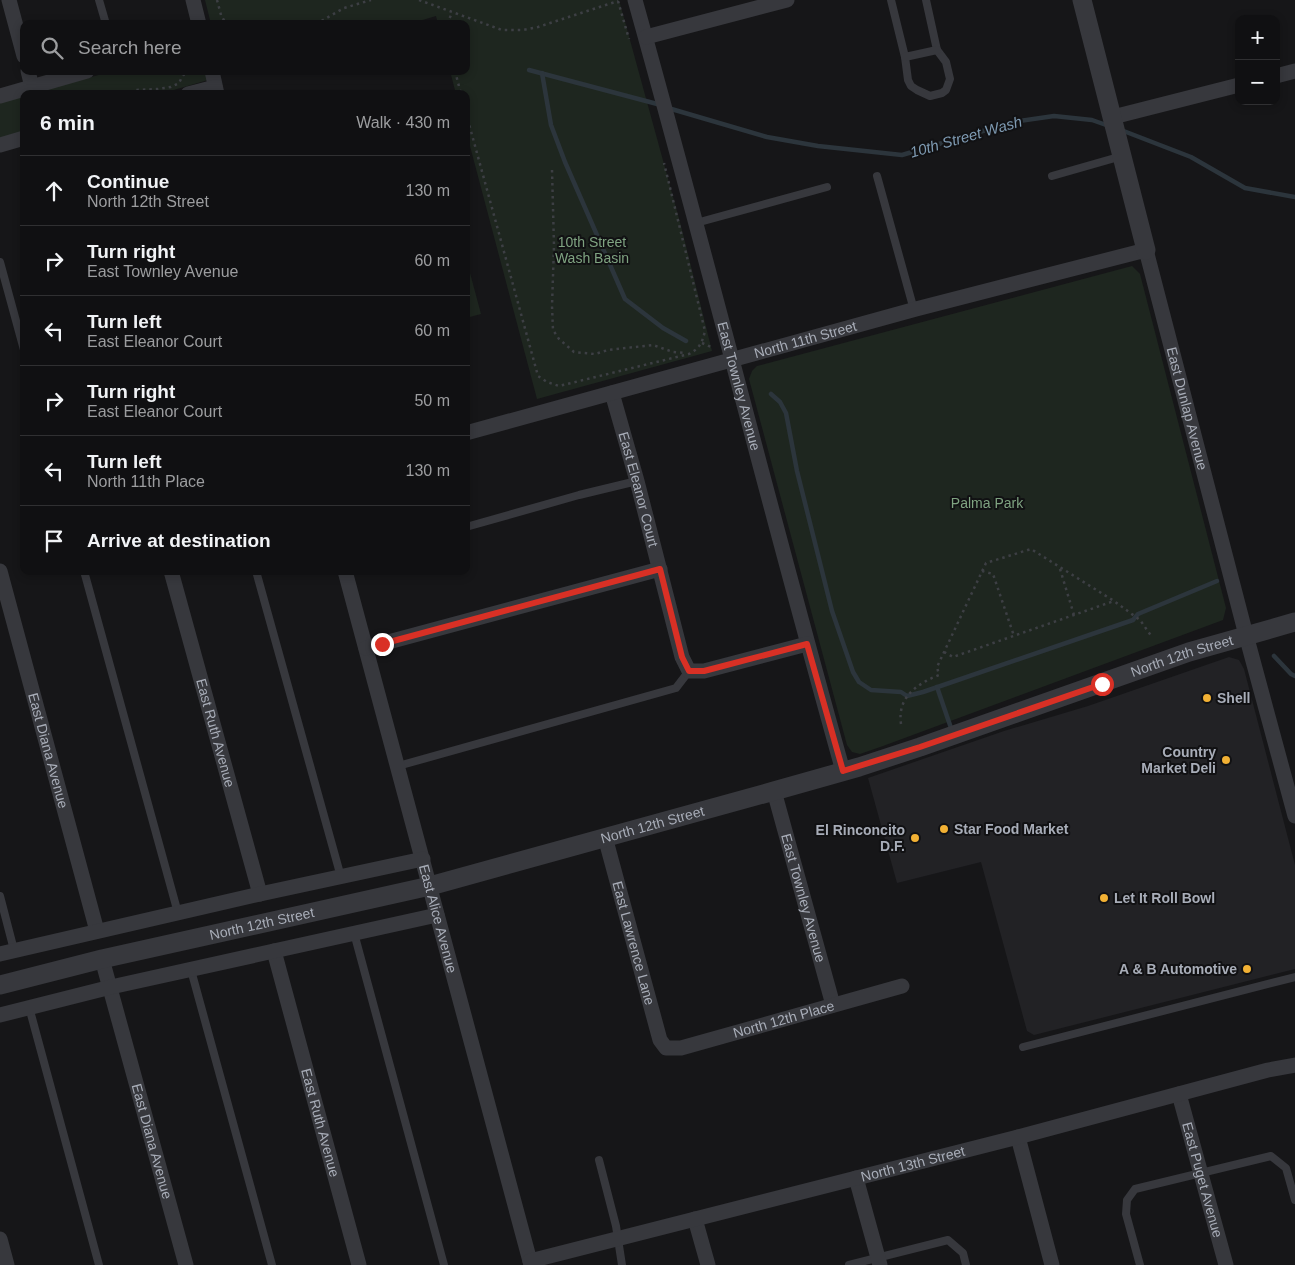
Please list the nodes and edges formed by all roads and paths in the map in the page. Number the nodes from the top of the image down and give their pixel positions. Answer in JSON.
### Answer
{"nodes":[{"id":1,"x":9,"y":0,"type":"edge"},
{"id":2,"x":99,"y":0,"type":"edge"},
{"id":3,"x":193,"y":0,"type":"edge"},
{"id":4,"x":217,"y":0,"type":"edge"},
{"id":5,"x":371,"y":0,"type":"edge"},
{"id":6,"x":419,"y":0,"type":"edge"},
{"id":7,"x":617,"y":0,"type":"edge"},
{"id":8,"x":636,"y":0,"type":"edge"},
{"id":9,"x":787,"y":0,"type":"edge"},
{"id":10,"x":892,"y":0,"type":"edge"},
{"id":11,"x":926,"y":0,"type":"edge"},
{"id":12,"x":1082,"y":0,"type":"edge"},
{"id":13,"x":452,"y":13,"type":"junction"},
{"id":14,"x":105,"y":20,"type":"edge"},
{"id":15,"x":198,"y":20,"type":"edge"},
{"id":16,"x":224,"y":20,"type":"edge"},
{"id":17,"x":323,"y":20,"type":"edge"},
{"id":18,"x":449,"y":20,"type":"edge"},
{"id":19,"x":646,"y":37,"type":"junction"},
{"id":20,"x":20,"y":41,"type":"edge"},
{"id":21,"x":937,"y":50,"type":"junction"},
{"id":22,"x":905,"y":57,"type":"junction"},
{"id":23,"x":1295,"y":71,"type":"edge"},
{"id":24,"x":29,"y":75,"type":"edge"},
{"id":25,"x":73,"y":75,"type":"edge"},
{"id":26,"x":183,"y":75,"type":"edge"},
{"id":27,"x":213,"y":75,"type":"edge"},
{"id":28,"x":456,"y":75,"type":"edge"},
{"id":29,"x":1280,"y":75,"type":"edge"},
{"id":30,"x":1235,"y":86,"type":"edge"},
{"id":31,"x":32,"y":87,"type":"junction"},
{"id":32,"x":20,"y":90,"type":"edge"},
{"id":33,"x":21,"y":90,"type":"edge"},
{"id":34,"x":136,"y":90,"type":"edge"},
{"id":35,"x":216,"y":90,"type":"edge"},
{"id":36,"x":460,"y":90,"type":"edge"},
{"id":37,"x":0,"y":96,"type":"edge"},
{"id":38,"x":1113,"y":117,"type":"junction"},
{"id":39,"x":470,"y":128,"type":"edge"},
{"id":40,"x":20,"y":139,"type":"edge"},
{"id":41,"x":0,"y":145,"type":"edge"},
{"id":42,"x":1122,"y":156,"type":"junction"},
{"id":43,"x":664,"y":160,"type":"dead end"},
{"id":44,"x":552,"y":170,"type":"dead end"},
{"id":45,"x":877,"y":176,"type":"dead end"},
{"id":46,"x":1052,"y":176,"type":"dead end"},
{"id":47,"x":827,"y":187,"type":"dead end"},
{"id":48,"x":696,"y":223,"type":"junction"},
{"id":49,"x":1146,"y":250,"type":"junction"},
{"id":50,"x":0,"y":262,"type":"edge"},
{"id":51,"x":914,"y":310,"type":"junction"},
{"id":52,"x":20,"y":335,"type":"edge"},
{"id":53,"x":702,"y":343,"type":"junction"},
{"id":54,"x":711,"y":347,"type":"dead end"},
{"id":55,"x":690,"y":354,"type":"junction"},
{"id":56,"x":731,"y":359,"type":"junction"},
{"id":57,"x":612,"y":393,"type":"junction"},
{"id":58,"x":470,"y":432,"type":"edge"},
{"id":59,"x":637,"y":481,"type":"junction"},
{"id":60,"x":470,"y":526,"type":"edge"},
{"id":61,"x":1059,"y":568,"type":"junction"},
{"id":62,"x":660,"y":569,"type":"junction"},
{"id":63,"x":0,"y":571,"type":"edge"},
{"id":64,"x":982,"y":571,"type":"junction"},
{"id":65,"x":85,"y":575,"type":"edge"},
{"id":66,"x":172,"y":575,"type":"edge"},
{"id":67,"x":257,"y":575,"type":"edge"},
{"id":68,"x":346,"y":575,"type":"edge"},
{"id":69,"x":1114,"y":602,"type":"junction"},
{"id":70,"x":1074,"y":615,"type":"junction"},
{"id":71,"x":1295,"y":622,"type":"edge"},
{"id":72,"x":1246,"y":635,"type":"junction"},
{"id":73,"x":1014,"y":636,"type":"junction"},
{"id":74,"x":1152,"y":637,"type":"dead end"},
{"id":75,"x":807,"y":644,"type":"junction"},
{"id":76,"x":366,"y":648,"type":"junction"},
{"id":77,"x":944,"y":652,"type":"junction"},
{"id":78,"x":689,"y":671,"type":"junction"},
{"id":79,"x":901,"y":724,"type":"dead end"},
{"id":80,"x":398,"y":766,"type":"junction"},
{"id":81,"x":843,"y":771,"type":"junction"},
{"id":82,"x":774,"y":791,"type":"junction"},
{"id":83,"x":1295,"y":816,"type":"edge"},
{"id":84,"x":605,"y":837,"type":"junction"},
{"id":85,"x":423,"y":858,"type":"junction"},
{"id":86,"x":341,"y":877,"type":"junction"},
{"id":87,"x":430,"y":886,"type":"junction"},
{"id":88,"x":260,"y":894,"type":"junction"},
{"id":89,"x":0,"y":896,"type":"edge"},
{"id":90,"x":178,"y":913,"type":"junction"},
{"id":91,"x":437,"y":915,"type":"junction"},
{"id":92,"x":97,"y":931,"type":"junction"},
{"id":93,"x":354,"y":933,"type":"junction"},
{"id":94,"x":274,"y":951,"type":"junction"},
{"id":95,"x":7,"y":952,"type":"edge"},
{"id":96,"x":102,"y":959,"type":"junction"},
{"id":97,"x":191,"y":970,"type":"junction"},
{"id":98,"x":1295,"y":977,"type":"edge"},
{"id":99,"x":0,"y":985,"type":"edge"},
{"id":100,"x":902,"y":986,"type":"dead end"},
{"id":101,"x":111,"y":988,"type":"junction"},
{"id":102,"x":833,"y":1005,"type":"junction"},
{"id":103,"x":29,"y":1007,"type":"junction"},
{"id":104,"x":0,"y":1015,"type":"edge"},
{"id":105,"x":1023,"y":1047,"type":"dead end"},
{"id":106,"x":666,"y":1048,"type":"joint"},
{"id":107,"x":1295,"y":1065,"type":"edge"},
{"id":108,"x":1179,"y":1094,"type":"junction"},
{"id":109,"x":1018,"y":1137,"type":"junction"},
{"id":110,"x":599,"y":1160,"type":"dead end"},
{"id":111,"x":1200,"y":1173,"type":"junction"},
{"id":112,"x":856,"y":1178,"type":"junction"},
{"id":113,"x":1295,"y":1200,"type":"edge"},
{"id":114,"x":695,"y":1220,"type":"junction"},
{"id":115,"x":0,"y":1239,"type":"edge"},
{"id":116,"x":618,"y":1239,"type":"junction"},
{"id":117,"x":879,"y":1261,"type":"edge"},
{"id":118,"x":530,"y":1263,"type":"edge"},
{"id":119,"x":7,"y":1265,"type":"edge"},
{"id":120,"x":99,"y":1265,"type":"edge"},
{"id":121,"x":186,"y":1265,"type":"edge"},
{"id":122,"x":272,"y":1265,"type":"edge"},
{"id":123,"x":359,"y":1265,"type":"edge"},
{"id":124,"x":444,"y":1265,"type":"edge"},
{"id":125,"x":622,"y":1265,"type":"edge"},
{"id":126,"x":708,"y":1265,"type":"edge"},
{"id":127,"x":848,"y":1265,"type":"edge"},
{"id":128,"x":966,"y":1265,"type":"edge"},
{"id":129,"x":1052,"y":1265,"type":"edge"},
{"id":130,"x":1140,"y":1265,"type":"edge"},
{"id":131,"x":1226,"y":1265,"type":"edge"}],
"edges":[{"from":1,"to":20,"type":"street"},
{"from":2,"to":14,"type":"lane"},
{"from":3,"to":15,"type":"street"},
{"from":4,"to":16,"type":"path"},
{"from":5,"to":17,"type":"path"},
{"from":6,"to":13,"type":"path"},
{"from":7,"to":13,"type":"path"},
{"from":8,"to":19,"type":"street","name":"East Townley Avenue"},
{"from":9,"to":19,"type":"street"},
{"from":10,"to":22,"type":"lane"},
{"from":11,"to":21,"type":"lane"},
{"from":12,"to":38,"type":"street","name":"East Dunlap Avenue"},
{"from":13,"to":18,"type":"path"},
{"from":19,"to":48,"type":"street","name":"East Townley Avenue"},
{"from":21,"to":22,"type":"lane"},
{"from":21,"to":22,"type":"lane"},
{"from":23,"to":29,"type":"street"},
{"from":24,"to":31,"type":"street"},
{"from":25,"to":31,"type":"street"},
{"from":26,"to":34,"type":"path"},
{"from":27,"to":35,"type":"street"},
{"from":28,"to":36,"type":"path"},
{"from":30,"to":38,"type":"street"},
{"from":31,"to":33,"type":"street"},
{"from":32,"to":37,"type":"street"},
{"from":38,"to":42,"type":"street","name":"East Dunlap Avenue"},
{"from":39,"to":55,"type":"path"},
{"from":40,"to":41,"type":"street"},
{"from":42,"to":46,"type":"lane"},
{"from":42,"to":49,"type":"street","name":"East Dunlap Avenue"},
{"from":43,"to":53,"type":"path"},
{"from":44,"to":55,"type":"path"},
{"from":45,"to":51,"type":"lane"},
{"from":47,"to":48,"type":"lane"},
{"from":48,"to":56,"type":"street","name":"East Townley Avenue"},
{"from":49,"to":51,"type":"street","name":"North 11th Street"},
{"from":49,"to":72,"type":"street","name":"East Dunlap Avenue"},
{"from":50,"to":52,"type":"lane"},
{"from":51,"to":56,"type":"street","name":"North 11th Street"},
{"from":53,"to":54,"type":"path"},
{"from":53,"to":55,"type":"path"},
{"from":56,"to":57,"type":"street","name":"North 11th Street"},
{"from":56,"to":75,"type":"street","name":"East Townley Avenue"},
{"from":57,"to":58,"type":"street","name":"North 11th Street"},
{"from":57,"to":59,"type":"street","name":"East Eleanor Court"},
{"from":59,"to":60,"type":"lane"},
{"from":59,"to":62,"type":"street","name":"East Eleanor Court"},
{"from":61,"to":64,"type":"path"},
{"from":61,"to":69,"type":"path"},
{"from":61,"to":70,"type":"path"},
{"from":62,"to":76,"type":"street"},
{"from":62,"to":78,"type":"street","name":"East Eleanor Court"},
{"from":63,"to":92,"type":"street","name":"East Diana Avenue"},
{"from":64,"to":73,"type":"path"},
{"from":64,"to":77,"type":"path"},
{"from":65,"to":90,"type":"lane"},
{"from":66,"to":88,"type":"street","name":"East Ruth Avenue"},
{"from":67,"to":86,"type":"lane"},
{"from":68,"to":76,"type":"street","name":"East Alice Avenue"},
{"from":69,"to":70,"type":"path"},
{"from":69,"to":74,"type":"path"},
{"from":70,"to":73,"type":"path"},
{"from":71,"to":72,"type":"street","name":"North 12th Street"},
{"from":72,"to":81,"type":"street","name":"North 12th Street"},
{"from":72,"to":83,"type":"street","name":"East Dunlap Avenue"},
{"from":73,"to":77,"type":"path"},
{"from":75,"to":78,"type":"street"},
{"from":75,"to":81,"type":"street","name":"East Townley Avenue"},
{"from":76,"to":80,"type":"street","name":"East Alice Avenue"},
{"from":77,"to":79,"type":"path"},
{"from":78,"to":80,"type":"lane"},
{"from":80,"to":85,"type":"street","name":"East Alice Avenue"},
{"from":81,"to":82,"type":"street","name":"North 12th Street"},
{"from":82,"to":84,"type":"street","name":"North 12th Street"},
{"from":82,"to":102,"type":"street","name":"East Townley Avenue"},
{"from":84,"to":87,"type":"street","name":"North 12th Street"},
{"from":84,"to":106,"type":"street","name":"East Lawrence Lane"},
{"from":85,"to":86,"type":"street","name":"North 12th Street"},
{"from":85,"to":87,"type":"street","name":"East Alice Avenue"},
{"from":86,"to":88,"type":"street","name":"North 12th Street"},
{"from":87,"to":91,"type":"street","name":"East Alice Avenue"},
{"from":87,"to":96,"type":"street","name":"North 12th Street"},
{"from":88,"to":90,"type":"street","name":"North 12th Street"},
{"from":89,"to":95,"type":"lane"},
{"from":90,"to":92,"type":"street","name":"North 12th Street"},
{"from":91,"to":93,"type":"street"},
{"from":91,"to":118,"type":"street","name":"East Alice Avenue"},
{"from":92,"to":95,"type":"street","name":"North 12th Street"},
{"from":93,"to":94,"type":"street"},
{"from":93,"to":124,"type":"lane"},
{"from":94,"to":97,"type":"street"},
{"from":94,"to":123,"type":"street","name":"East Ruth Avenue"},
{"from":96,"to":99,"type":"street","name":"North 12th Street"},
{"from":96,"to":101,"type":"street","name":"East Diana Avenue"},
{"from":97,"to":101,"type":"street"},
{"from":97,"to":122,"type":"lane"},
{"from":98,"to":105,"type":"lane"},
{"from":100,"to":102,"type":"street","name":"North 12th Place"},
{"from":101,"to":103,"type":"street"},
{"from":101,"to":121,"type":"street","name":"East Diana Avenue"},
{"from":102,"to":106,"type":"street","name":"North 12th Place"},
{"from":103,"to":104,"type":"street"},
{"from":103,"to":120,"type":"lane"},
{"from":107,"to":108,"type":"street","name":"North 13th Street"},
{"from":108,"to":109,"type":"street","name":"North 13th Street"},
{"from":108,"to":111,"type":"street","name":"East Puget Avenue"},
{"from":109,"to":112,"type":"street","name":"North 13th Street"},
{"from":109,"to":129,"type":"street"},
{"from":110,"to":116,"type":"lane"},
{"from":111,"to":113,"type":"lane"},
{"from":111,"to":130,"type":"lane"},
{"from":111,"to":131,"type":"street","name":"East Puget Avenue"},
{"from":112,"to":114,"type":"street","name":"North 13th Street"},
{"from":112,"to":117,"type":"street"},
{"from":114,"to":116,"type":"street","name":"North 13th Street"},
{"from":114,"to":126,"type":"street"},
{"from":115,"to":119,"type":"street"},
{"from":116,"to":118,"type":"street","name":"North 13th Street"},
{"from":116,"to":125,"type":"lane"},
{"from":117,"to":127,"type":"lane"},
{"from":117,"to":128,"type":"lane"}]}
